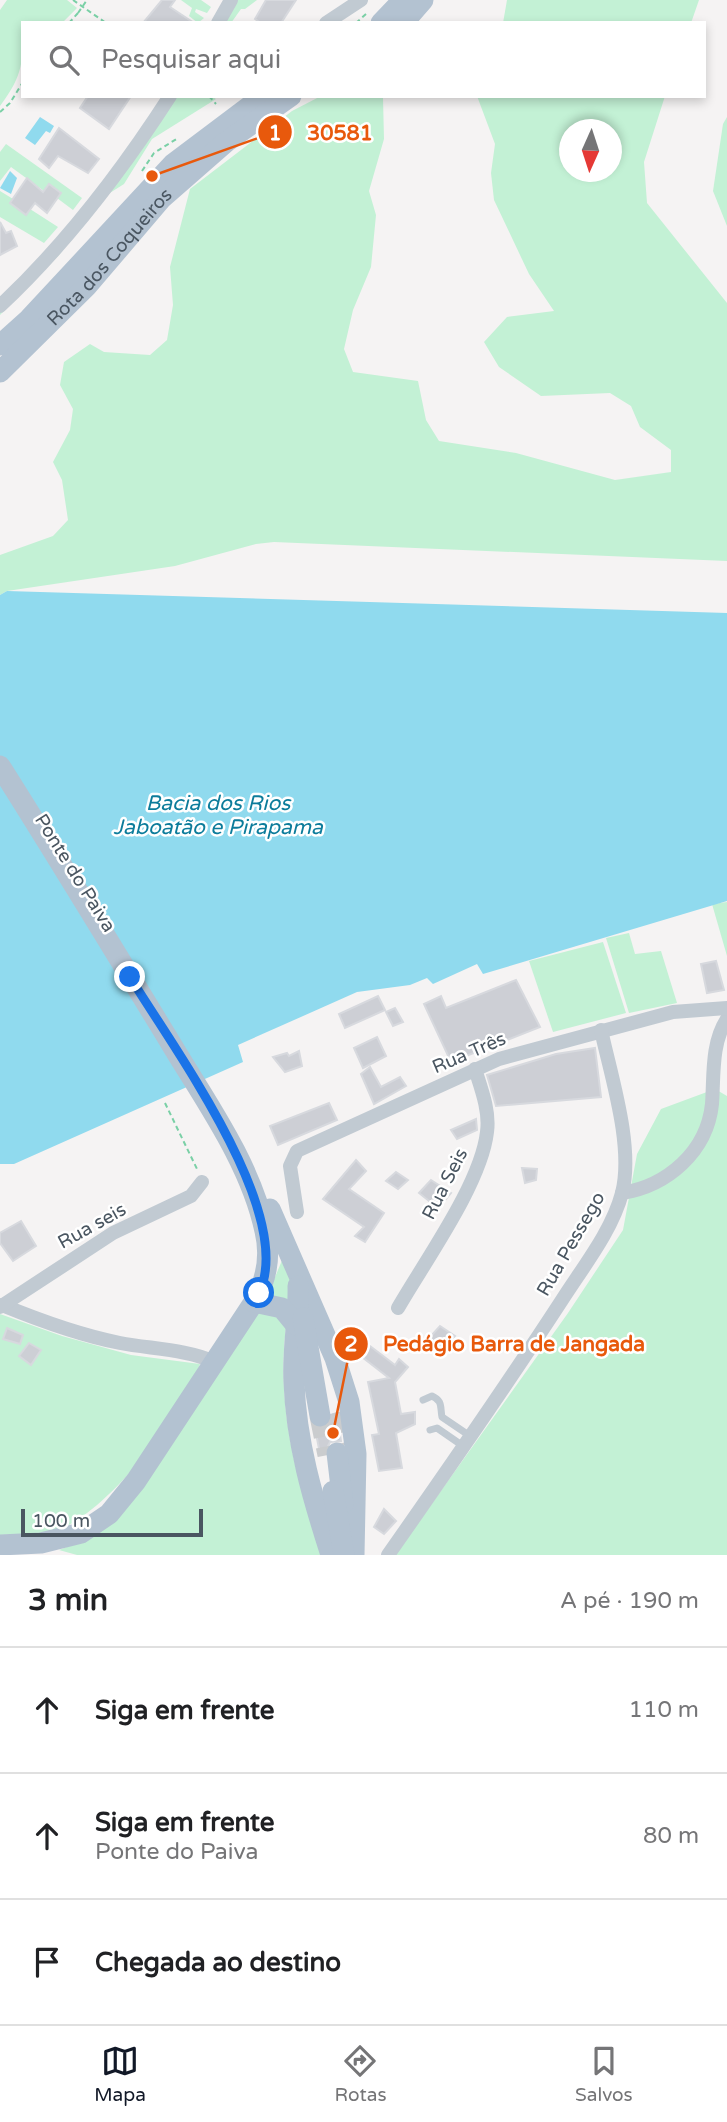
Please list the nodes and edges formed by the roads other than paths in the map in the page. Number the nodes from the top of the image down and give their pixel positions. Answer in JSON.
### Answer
{"nodes":[{"id":1,"x":231,"y":0,"type":"edge"},
{"id":2,"x":362,"y":0,"type":"edge"},
{"id":3,"x":403,"y":0,"type":"edge"},
{"id":4,"x":423,"y":0,"type":"edge"},
{"id":5,"x":219,"y":21,"type":"edge"},
{"id":6,"x":329,"y":21,"type":"edge"},
{"id":7,"x":383,"y":21,"type":"edge"},
{"id":8,"x":405,"y":21,"type":"edge"},
{"id":9,"x":169,"y":98,"type":"edge"},
{"id":10,"x":260,"y":98,"type":"edge"},
{"id":11,"x":289,"y":98,"type":"edge"},
{"id":12,"x":0,"y":306,"type":"edge"},
{"id":13,"x":0,"y":345,"type":"edge"},
{"id":14,"x":0,"y":372,"type":"edge"},
{"id":15,"x":0,"y":753,"type":"edge"},
{"id":16,"x":0,"y":766,"type":"edge"},
{"id":17,"x":727,"y":1008,"type":"edge"},
{"id":18,"x":727,"y":1019,"type":"edge"},
{"id":19,"x":601,"y":1030,"type":"junction"},
{"id":20,"x":475,"y":1069,"type":"junction"},
{"id":21,"x":212,"y":1104,"type":"junction"},
{"id":22,"x":202,"y":1182,"type":"road end"},
{"id":23,"x":622,"y":1193,"type":"junction"},
{"id":24,"x":297,"y":1212,"type":"dead end"},
{"id":25,"x":297,"y":1275,"type":"junction"},
{"id":26,"x":254,"y":1302,"type":"junction"},
{"id":27,"x":1,"y":1306,"type":"edge"},
{"id":28,"x":398,"y":1308,"type":"dead end"},
{"id":29,"x":302,"y":1314,"type":"junction"},
{"id":30,"x":215,"y":1362,"type":"junction"},
{"id":31,"x":423,"y":1400,"type":"dead end"},
{"id":32,"x":430,"y":1430,"type":"dead end"},
{"id":33,"x":467,"y":1441,"type":"junction"},
{"id":34,"x":0,"y":1547,"type":"edge"},
{"id":35,"x":35,"y":1555,"type":"edge"},
{"id":36,"x":334,"y":1555,"type":"edge"},
{"id":37,"x":346,"y":1555,"type":"edge"},
{"id":38,"x":354,"y":1555,"type":"edge"},
{"id":39,"x":388,"y":1555,"type":"edge"}],
"edges":[{"from":1,"to":5,"type":"street"},
{"from":2,"to":6,"type":"street"},
{"from":3,"to":7,"type":"main road"},
{"from":4,"to":8,"type":"main road"},
{"from":9,"to":12,"type":"street"},
{"from":10,"to":13,"type":"main road","name":"Rota dos Coqueiros"},
{"from":11,"to":14,"type":"main road","name":"Rota dos Coqueiros"},
{"from":15,"to":21,"type":"main road","name":"Ponte do Paiva"},
{"from":16,"to":21,"type":"main road","name":"Ponte do Paiva"},
{"from":17,"to":19,"type":"street","name":"Rua Três"},
{"from":18,"to":23,"type":"street"},
{"from":19,"to":20,"type":"street","name":"Rua Três"},
{"from":19,"to":23,"type":"street","name":"Rua Pessego"},
{"from":20,"to":24,"type":"street","name":"Rua Três"},
{"from":20,"to":28,"type":"street","name":"Rua Seis"},
{"from":21,"to":25,"type":"main road"},
{"from":21,"to":26,"type":"main road"},
{"from":22,"to":27,"type":"street","name":"Rua seis"},
{"from":23,"to":33,"type":"street","name":"Rua Pessego"},
{"from":25,"to":29,"type":"main road"},
{"from":25,"to":29,"type":"main road"},
{"from":26,"to":29,"type":"main road"},
{"from":26,"to":30,"type":"main road"},
{"from":27,"to":30,"type":"street"},
{"from":29,"to":36,"type":"main road"},
{"from":29,"to":38,"type":"main road"},
{"from":30,"to":34,"type":"main road"},
{"from":31,"to":33,"type":"lane"},
{"from":32,"to":33,"type":"lane"},
{"from":33,"to":39,"type":"street","name":"Rua Pessego"},
{"from":34,"to":35,"type":"main road"},
{"from":37,"to":38,"type":"main road"}]}
